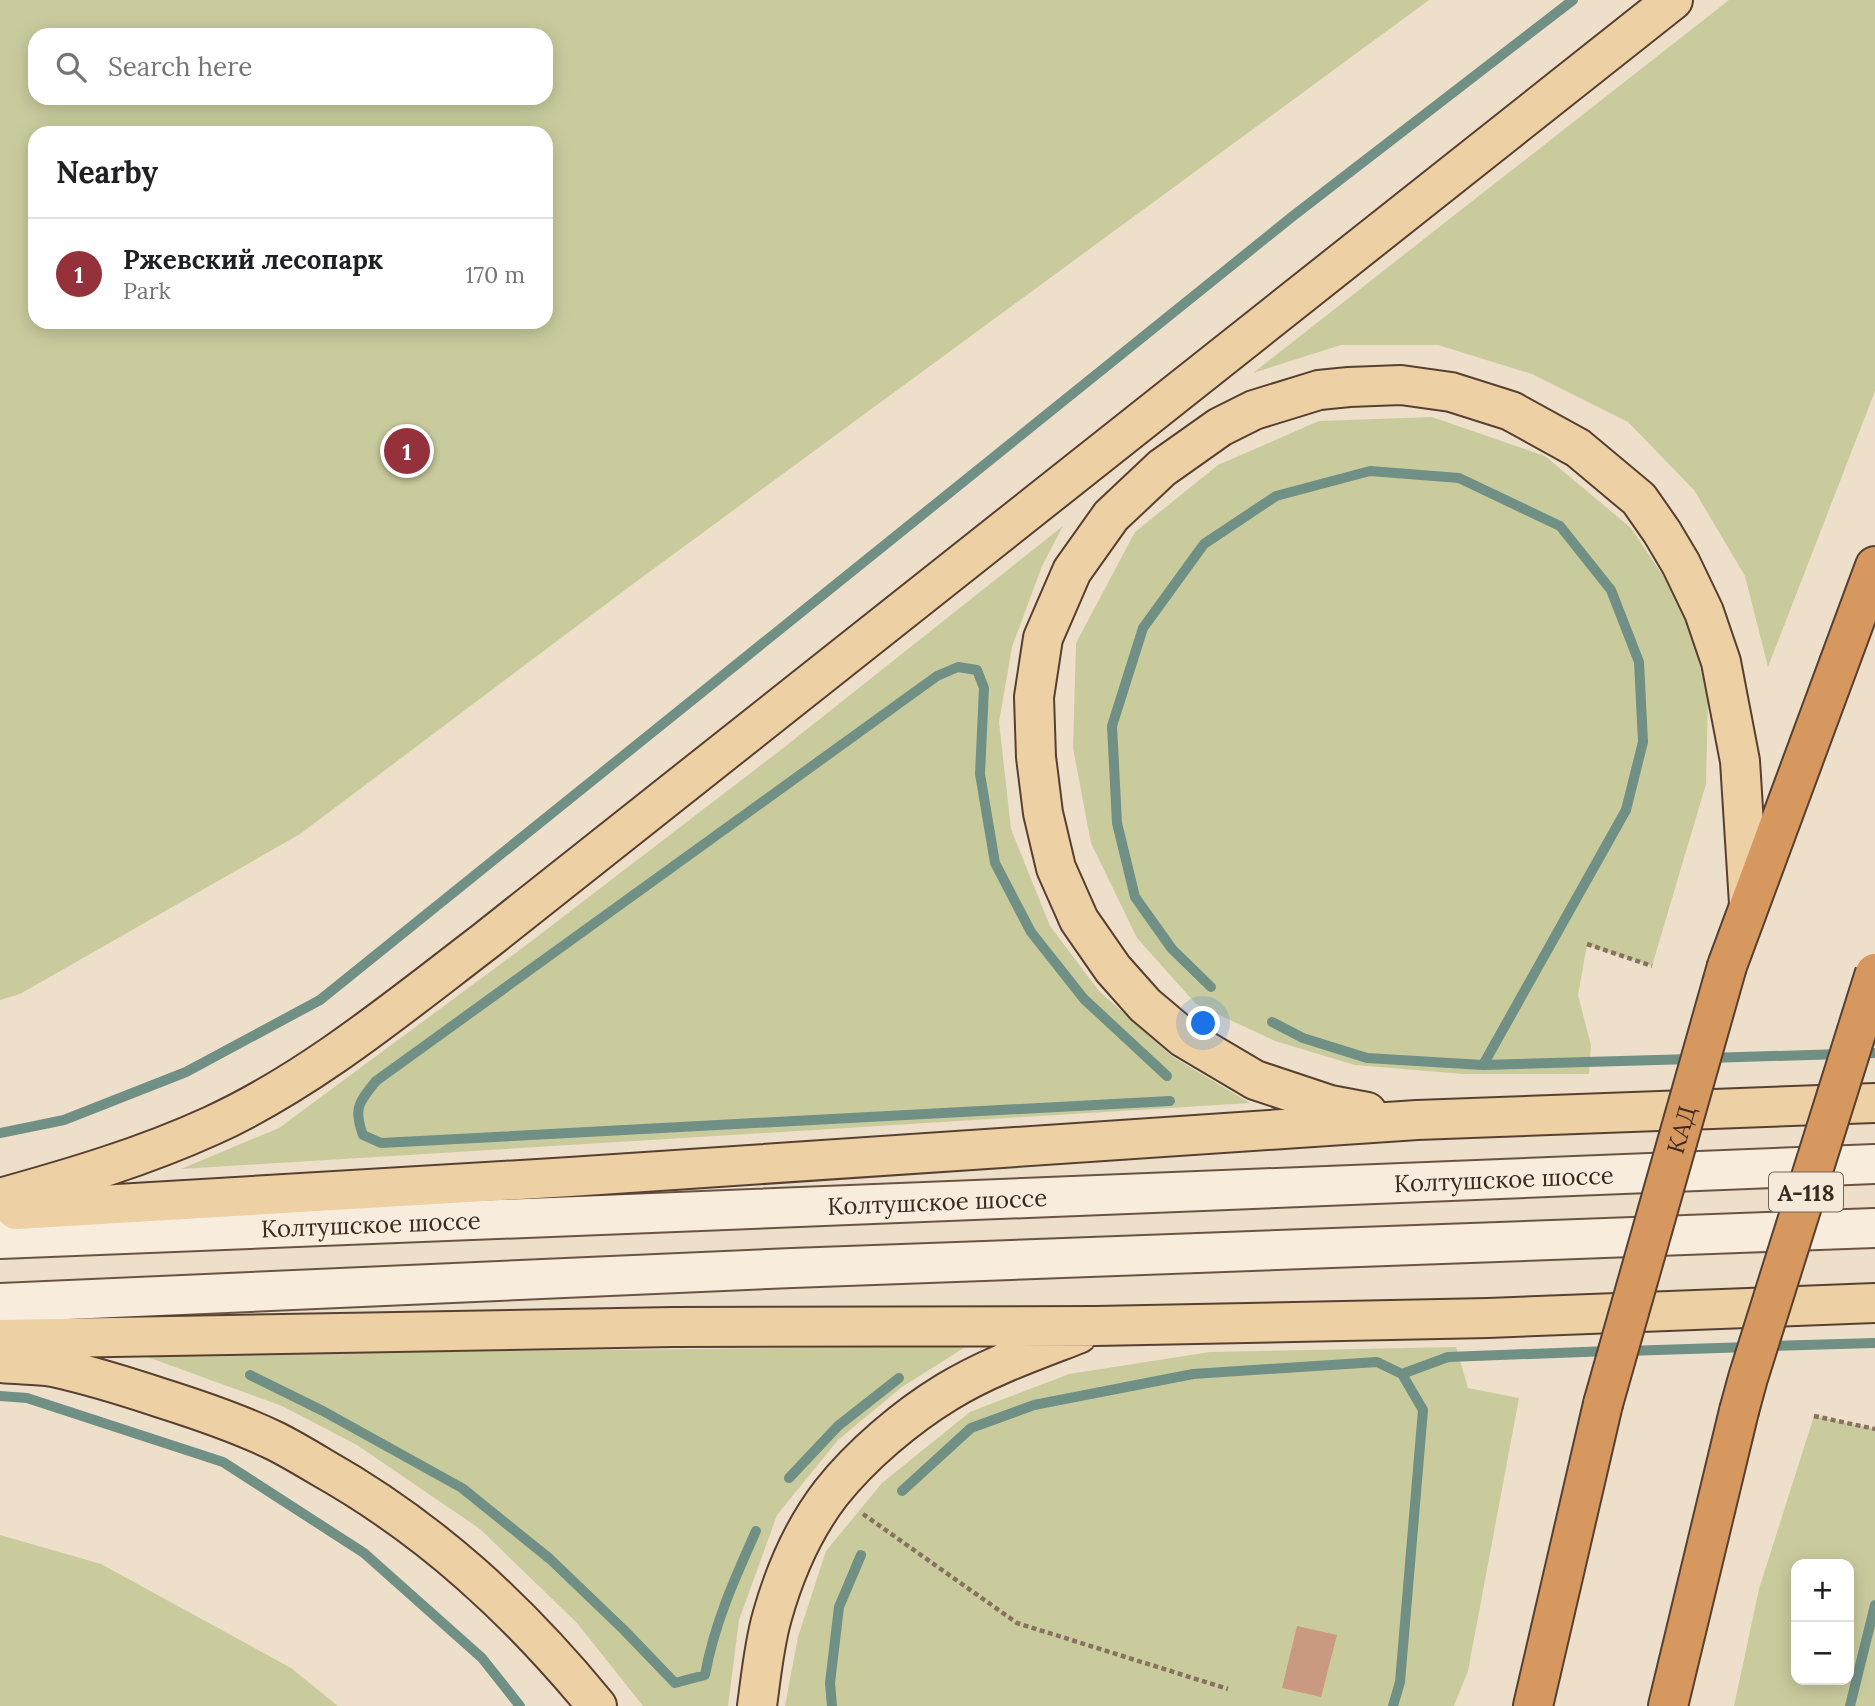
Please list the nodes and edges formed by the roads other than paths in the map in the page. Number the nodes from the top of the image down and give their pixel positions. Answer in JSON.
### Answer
{"nodes":[{"id":1,"x":1673,"y":0,"type":"edge"},
{"id":2,"x":1875,"y":566,"type":"edge"},
{"id":3,"x":1749,"y":904,"type":"junction"},
{"id":4,"x":1875,"y":973,"type":"edge"},
{"id":5,"x":1875,"y":1103,"type":"edge"},
{"id":6,"x":1417,"y":1121,"type":"junction"},
{"id":7,"x":1875,"y":1164,"type":"edge"},
{"id":8,"x":0,"y":1198,"type":"edge"},
{"id":9,"x":0,"y":1211,"type":"edge"},
{"id":10,"x":1875,"y":1228,"type":"edge"},
{"id":11,"x":0,"y":1239,"type":"edge"},
{"id":12,"x":0,"y":1303,"type":"edge"},
{"id":13,"x":1875,"y":1303,"type":"edge"},
{"id":14,"x":1096,"y":1326,"type":"junction"},
{"id":15,"x":0,"y":1339,"type":"edge"},
{"id":16,"x":0,"y":1363,"type":"edge"},
{"id":17,"x":597,"y":1706,"type":"edge"},
{"id":18,"x":757,"y":1706,"type":"edge"},
{"id":19,"x":1533,"y":1706,"type":"edge"},
{"id":20,"x":1668,"y":1706,"type":"edge"}],
"edges":[{"from":1,"to":8,"type":"main road"},
{"from":2,"to":3,"type":"highway","name":"КАД"},
{"from":3,"to":6,"type":"main road"},
{"from":3,"to":19,"type":"highway","name":"КАД","bridge":true},
{"from":4,"to":20,"type":"highway","number":"А-118","bridge":true},
{"from":5,"to":6,"type":"main road"},
{"from":6,"to":9,"type":"main road"},
{"from":7,"to":11,"type":"main road","name":"Колтушское шоссе"},
{"from":10,"to":12,"type":"main road"},
{"from":13,"to":14,"type":"main road"},
{"from":14,"to":15,"type":"main road"},
{"from":14,"to":18,"type":"main road"},
{"from":16,"to":17,"type":"main road"}]}
